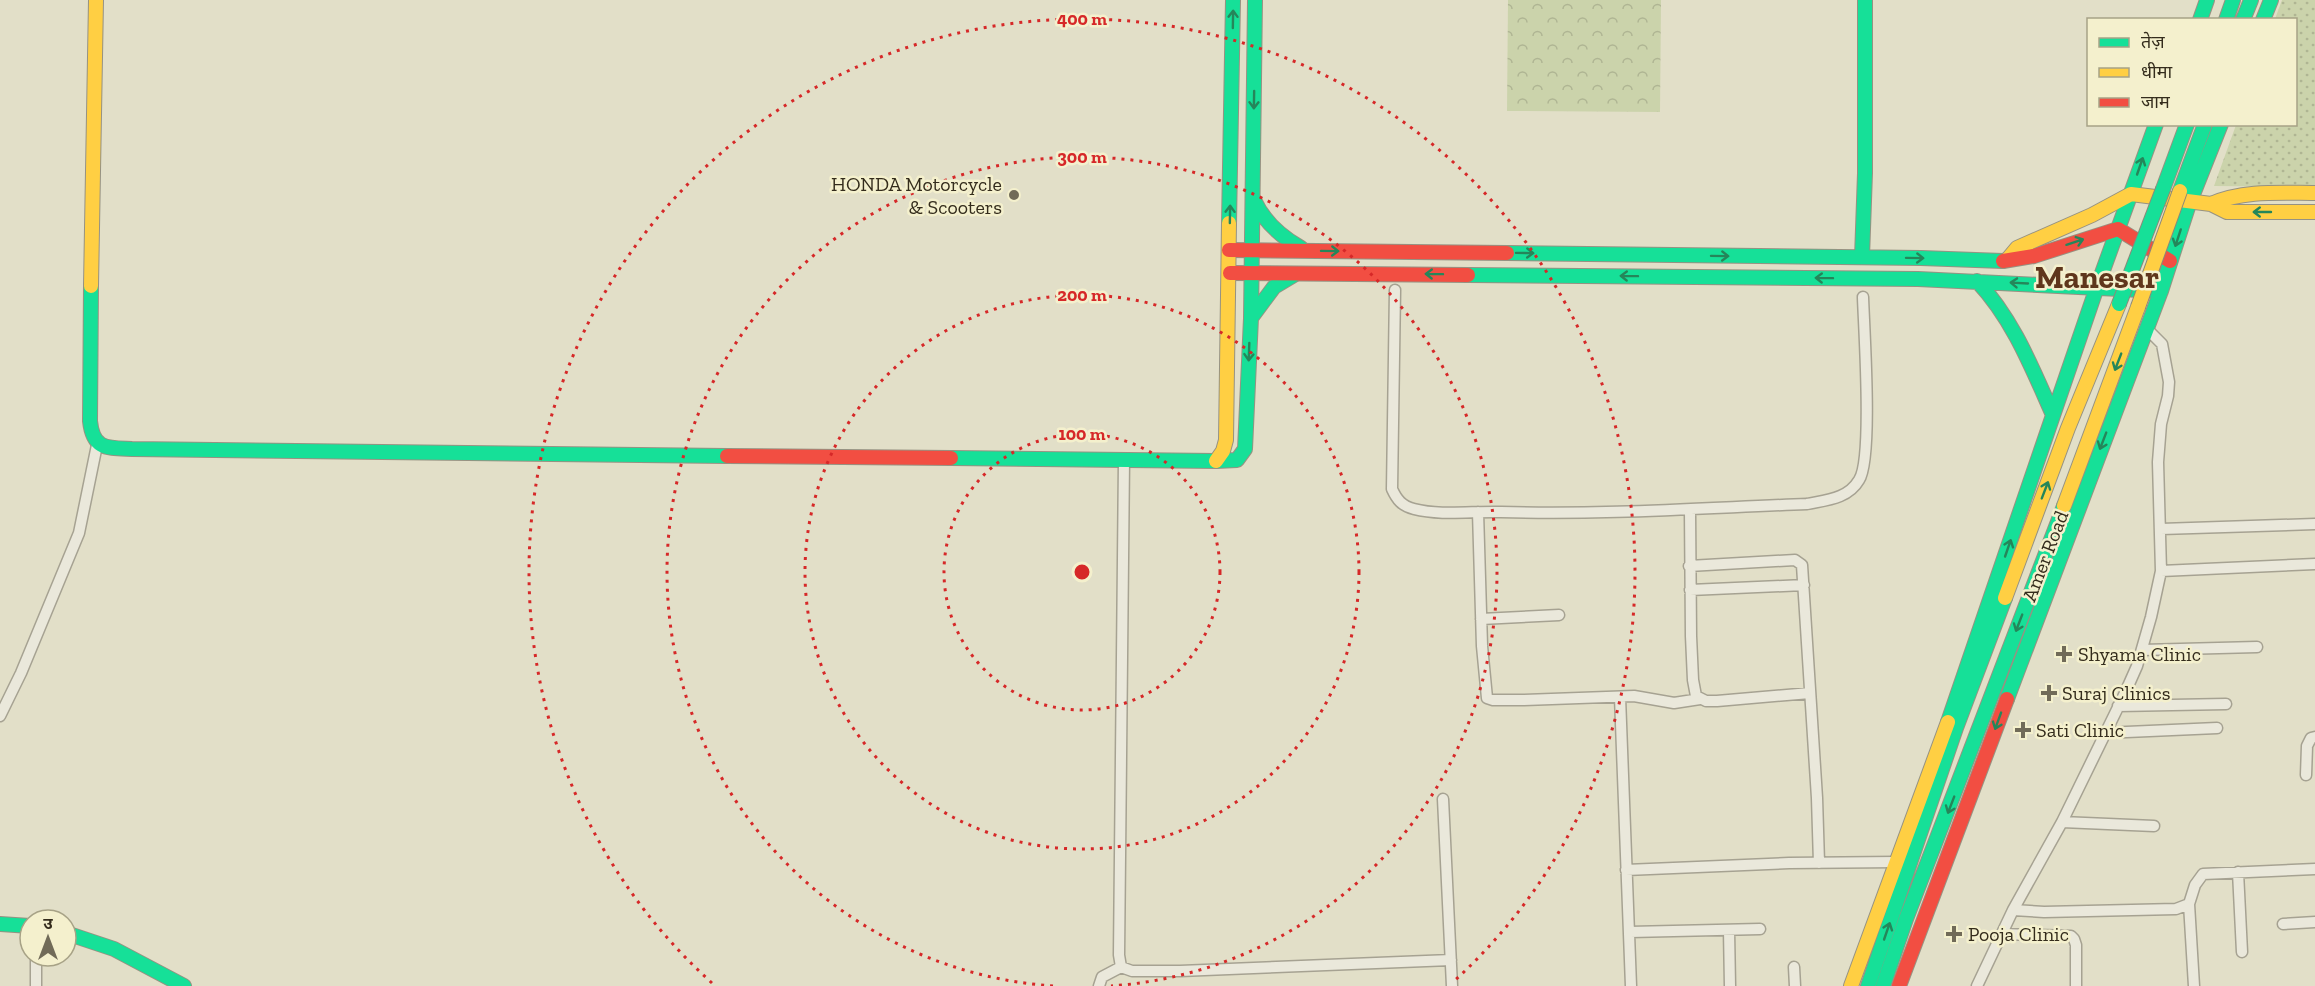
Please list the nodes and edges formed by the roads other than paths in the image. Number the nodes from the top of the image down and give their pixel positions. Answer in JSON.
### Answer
{"nodes":[{"id":1,"x":96,"y":0,"type":"edge"},
{"id":2,"x":1233,"y":0,"type":"edge"},
{"id":3,"x":1255,"y":0,"type":"edge"},
{"id":4,"x":1865,"y":0,"type":"edge"},
{"id":5,"x":2207,"y":0,"type":"edge"},
{"id":6,"x":2233,"y":0,"type":"edge"},
{"id":7,"x":2251,"y":0,"type":"edge"},
{"id":8,"x":2271,"y":0,"type":"edge"},
{"id":9,"x":2200,"y":18,"type":"edge"},
{"id":10,"x":2227,"y":18,"type":"edge"},
{"id":11,"x":2244,"y":18,"type":"edge"},
{"id":12,"x":2264,"y":18,"type":"edge"},
{"id":13,"x":2155,"y":126,"type":"edge"},
{"id":14,"x":2186,"y":126,"type":"edge"},
{"id":15,"x":2204,"y":126,"type":"edge"},
{"id":16,"x":2220,"y":126,"type":"edge"},
{"id":17,"x":2131,"y":194,"type":"junction"},
{"id":18,"x":2315,"y":194,"type":"edge"},
{"id":19,"x":1252,"y":195,"type":"junction"},
{"id":20,"x":2190,"y":202,"type":"junction"},
{"id":21,"x":2211,"y":204,"type":"junction"},
{"id":22,"x":2315,"y":212,"type":"edge"},
{"id":23,"x":2118,"y":229,"type":"junction"},
{"id":24,"x":1229,"y":250,"type":"junction"},
{"id":25,"x":1252,"y":250,"type":"junction"},
{"id":26,"x":1304,"y":250,"type":"junction"},
{"id":27,"x":1388,"y":252,"type":"junction"},
{"id":28,"x":1862,"y":257,"type":"junction"},
{"id":29,"x":2007,"y":260,"type":"junction"},
{"id":30,"x":2170,"y":261,"type":"junction"},
{"id":31,"x":1230,"y":273,"type":"junction"},
{"id":32,"x":1251,"y":273,"type":"junction"},
{"id":33,"x":1299,"y":273,"type":"junction"},
{"id":34,"x":1388,"y":273,"type":"junction"},
{"id":35,"x":1977,"y":281,"type":"junction"},
{"id":36,"x":2097,"y":287,"type":"junction"},
{"id":37,"x":1395,"y":290,"type":"dead end"},
{"id":38,"x":2161,"y":291,"type":"junction"},
{"id":39,"x":1863,"y":297,"type":"dead end"},
{"id":40,"x":1251,"y":318,"type":"junction"},
{"id":41,"x":2146,"y":328,"type":"junction"},
{"id":42,"x":2053,"y":415,"type":"junction"},
{"id":43,"x":97,"y":445,"type":"junction"},
{"id":44,"x":1124,"y":460,"type":"junction"},
{"id":45,"x":1216,"y":460,"type":"junction"},
{"id":46,"x":1690,"y":511,"type":"junction"},
{"id":47,"x":1478,"y":512,"type":"junction"},
{"id":48,"x":2315,"y":524,"type":"edge"},
{"id":49,"x":2161,"y":529,"type":"junction"},
{"id":50,"x":2315,"y":564,"type":"edge"},
{"id":51,"x":1689,"y":566,"type":"junction"},
{"id":52,"x":2162,"y":571,"type":"junction"},
{"id":53,"x":1804,"y":585,"type":"junction"},
{"id":54,"x":1690,"y":590,"type":"junction"},
{"id":55,"x":1559,"y":615,"type":"dead end"},
{"id":56,"x":1482,"y":619,"type":"junction"},
{"id":57,"x":2257,"y":647,"type":"dead end"},
{"id":58,"x":2142,"y":650,"type":"junction"},
{"id":59,"x":2018,"y":667,"type":"junction"},
{"id":60,"x":1810,"y":693,"type":"junction"},
{"id":61,"x":1620,"y":697,"type":"junction"},
{"id":62,"x":1700,"y":699,"type":"junction"},
{"id":63,"x":1955,"y":703,"type":"junction"},
{"id":64,"x":1990,"y":703,"type":"junction"},
{"id":65,"x":2226,"y":704,"type":"dead end"},
{"id":66,"x":2118,"y":706,"type":"junction"},
{"id":67,"x":0,"y":716,"type":"edge"},
{"id":68,"x":1956,"y":728,"type":"junction"},
{"id":69,"x":2217,"y":728,"type":"dead end"},
{"id":70,"x":2104,"y":733,"type":"junction"},
{"id":71,"x":2315,"y":737,"type":"edge"},
{"id":72,"x":2306,"y":775,"type":"dead end"},
{"id":73,"x":1443,"y":799,"type":"dead end"},
{"id":74,"x":2062,"y":822,"type":"junction"},
{"id":75,"x":2154,"y":826,"type":"dead end"},
{"id":76,"x":1934,"y":848,"type":"junction"},
{"id":77,"x":1949,"y":852,"type":"junction"},
{"id":78,"x":1897,"y":862,"type":"junction"},
{"id":79,"x":1819,"y":863,"type":"junction"},
{"id":80,"x":2315,"y":869,"type":"edge"},
{"id":81,"x":1626,"y":870,"type":"junction"},
{"id":82,"x":2238,"y":872,"type":"junction"},
{"id":83,"x":2189,"y":904,"type":"junction"},
{"id":84,"x":2013,"y":910,"type":"junction"},
{"id":85,"x":2315,"y":922,"type":"edge"},
{"id":86,"x":0,"y":924,"type":"edge"},
{"id":87,"x":2283,"y":924,"type":"dead end"},
{"id":88,"x":18,"y":925,"type":"edge"},
{"id":89,"x":1760,"y":929,"type":"dead end"},
{"id":90,"x":1729,"y":930,"type":"junction"},
{"id":91,"x":1630,"y":932,"type":"junction"},
{"id":92,"x":2002,"y":934,"type":"junction"},
{"id":93,"x":78,"y":937,"type":"edge"},
{"id":94,"x":2242,"y":952,"type":"dead end"},
{"id":95,"x":1451,"y":960,"type":"junction"},
{"id":96,"x":1120,"y":967,"type":"junction"},
{"id":97,"x":1794,"y":967,"type":"dead end"},
{"id":98,"x":36,"y":968,"type":"edge"},
{"id":99,"x":36,"y":986,"type":"edge"},
{"id":100,"x":184,"y":986,"type":"edge"},
{"id":101,"x":1099,"y":986,"type":"edge"},
{"id":102,"x":1452,"y":986,"type":"edge"},
{"id":103,"x":1631,"y":986,"type":"edge"},
{"id":104,"x":1730,"y":986,"type":"edge"},
{"id":105,"x":1795,"y":986,"type":"edge"},
{"id":106,"x":1851,"y":986,"type":"edge"},
{"id":107,"x":1868,"y":986,"type":"edge"},
{"id":108,"x":1883,"y":986,"type":"edge"},
{"id":109,"x":1899,"y":986,"type":"edge"},
{"id":110,"x":1977,"y":986,"type":"edge"},
{"id":111,"x":2076,"y":986,"type":"edge"},
{"id":112,"x":2194,"y":986,"type":"edge"}],
"edges":[{"from":1,"to":43,"type":"main road"},
{"from":24,"to":2,"type":"main road","one_way":true},
{"from":3,"to":19,"type":"main road","one_way":true},
{"from":4,"to":28,"type":"main road"},
{"from":5,"to":9,"type":"main road"},
{"from":6,"to":10,"type":"main road"},
{"from":7,"to":11,"type":"main road"},
{"from":8,"to":12,"type":"main road"},
{"from":17,"to":13,"type":"main road","one_way":true},
{"from":68,"to":14,"type":"main road","name":"Amer Road","one_way":true,"bridge":true},
{"from":15,"to":64,"type":"main road","name":"Amer Road","one_way":true,"bridge":true},
{"from":16,"to":20,"type":"main road"},
{"from":17,"to":20,"type":"main road"},
{"from":17,"to":23,"type":"main road"},
{"from":17,"to":29,"type":"main road"},
{"from":18,"to":21,"type":"main road"},
{"from":19,"to":25,"type":"main road"},
{"from":19,"to":26,"type":"main road"},
{"from":20,"to":21,"type":"main road"},
{"from":20,"to":30,"type":"main road","one_way":true},
{"from":22,"to":21,"type":"main road","one_way":true},
{"from":29,"to":23,"type":"main road","one_way":true},
{"from":23,"to":30,"type":"main road"},
{"from":23,"to":36,"type":"main road"},
{"from":24,"to":25,"type":"main road"},
{"from":24,"to":31,"type":"main road"},
{"from":25,"to":26,"type":"main road"},
{"from":25,"to":32,"type":"main road"},
{"from":26,"to":27,"type":"main road","one_way":true},
{"from":27,"to":28,"type":"main road","one_way":true},
{"from":27,"to":34,"type":"main road"},
{"from":28,"to":29,"type":"main road","one_way":true},
{"from":30,"to":38,"type":"main road"},
{"from":31,"to":32,"type":"main road"},
{"from":31,"to":45,"type":"main road"},
{"from":32,"to":33,"type":"main road"},
{"from":32,"to":40,"type":"main road"},
{"from":33,"to":34,"type":"main road"},
{"from":33,"to":40,"type":"main road"},
{"from":35,"to":34,"type":"main road","one_way":true},
{"from":36,"to":35,"type":"main road","one_way":true},
{"from":35,"to":42,"type":"main road"},
{"from":36,"to":38,"type":"main road"},
{"from":36,"to":42,"type":"main road"},
{"from":37,"to":47,"type":"street"},
{"from":38,"to":41,"type":"main road"},
{"from":39,"to":46,"type":"street"},
{"from":40,"to":45,"type":"main road","one_way":true},
{"from":41,"to":49,"type":"street"},
{"from":41,"to":59,"type":"main road","one_way":true},
{"from":63,"to":42,"type":"main road","one_way":true},
{"from":43,"to":44,"type":"main road"},
{"from":43,"to":67,"type":"street"},
{"from":44,"to":45,"type":"main road"},
{"from":44,"to":96,"type":"street"},
{"from":46,"to":47,"type":"street"},
{"from":46,"to":51,"type":"street"},
{"from":47,"to":56,"type":"street"},
{"from":48,"to":49,"type":"street"},
{"from":49,"to":52,"type":"street"},
{"from":50,"to":52,"type":"street"},
{"from":51,"to":53,"type":"street"},
{"from":51,"to":54,"type":"street"},
{"from":52,"to":58,"type":"street"},
{"from":53,"to":54,"type":"street"},
{"from":53,"to":60,"type":"street"},
{"from":54,"to":62,"type":"street"},
{"from":55,"to":56,"type":"street"},
{"from":56,"to":61,"type":"street"},
{"from":57,"to":58,"type":"street"},
{"from":58,"to":66,"type":"street"},
{"from":59,"to":64,"type":"main road"},
{"from":59,"to":77,"type":"main road","one_way":true},
{"from":60,"to":62,"type":"street"},
{"from":60,"to":79,"type":"street"},
{"from":61,"to":62,"type":"street"},
{"from":61,"to":81,"type":"street"},
{"from":63,"to":68,"type":"main road"},
{"from":63,"to":78,"type":"main road"},
{"from":64,"to":76,"type":"main road","name":"Amer Road","one_way":true},
{"from":65,"to":66,"type":"street"},
{"from":66,"to":70,"type":"street"},
{"from":107,"to":68,"type":"main road","name":"Amer Road","one_way":true},
{"from":69,"to":70,"type":"street"},
{"from":70,"to":74,"type":"street"},
{"from":71,"to":72,"type":"street"},
{"from":73,"to":95,"type":"street"},
{"from":74,"to":75,"type":"street"},
{"from":74,"to":84,"type":"street"},
{"from":76,"to":77,"type":"main road"},
{"from":76,"to":108,"type":"main road","name":"Amer Road"},
{"from":77,"to":109,"type":"main road"},
{"from":78,"to":79,"type":"street"},
{"from":78,"to":106,"type":"main road"},
{"from":79,"to":81,"type":"street"},
{"from":80,"to":82,"type":"street"},
{"from":81,"to":91,"type":"street"},
{"from":82,"to":83,"type":"street"},
{"from":82,"to":94,"type":"street"},
{"from":83,"to":84,"type":"street"},
{"from":83,"to":112,"type":"street"},
{"from":84,"to":92,"type":"street"},
{"from":85,"to":87,"type":"street"},
{"from":86,"to":88,"type":"main road"},
{"from":89,"to":90,"type":"street"},
{"from":90,"to":91,"type":"street"},
{"from":90,"to":104,"type":"street"},
{"from":91,"to":103,"type":"street"},
{"from":92,"to":110,"type":"street"},
{"from":92,"to":111,"type":"street"},
{"from":93,"to":100,"type":"main road"},
{"from":95,"to":96,"type":"street"},
{"from":95,"to":102,"type":"street"},
{"from":96,"to":101,"type":"street"},
{"from":97,"to":105,"type":"street"},
{"from":98,"to":99,"type":"street"}]}
